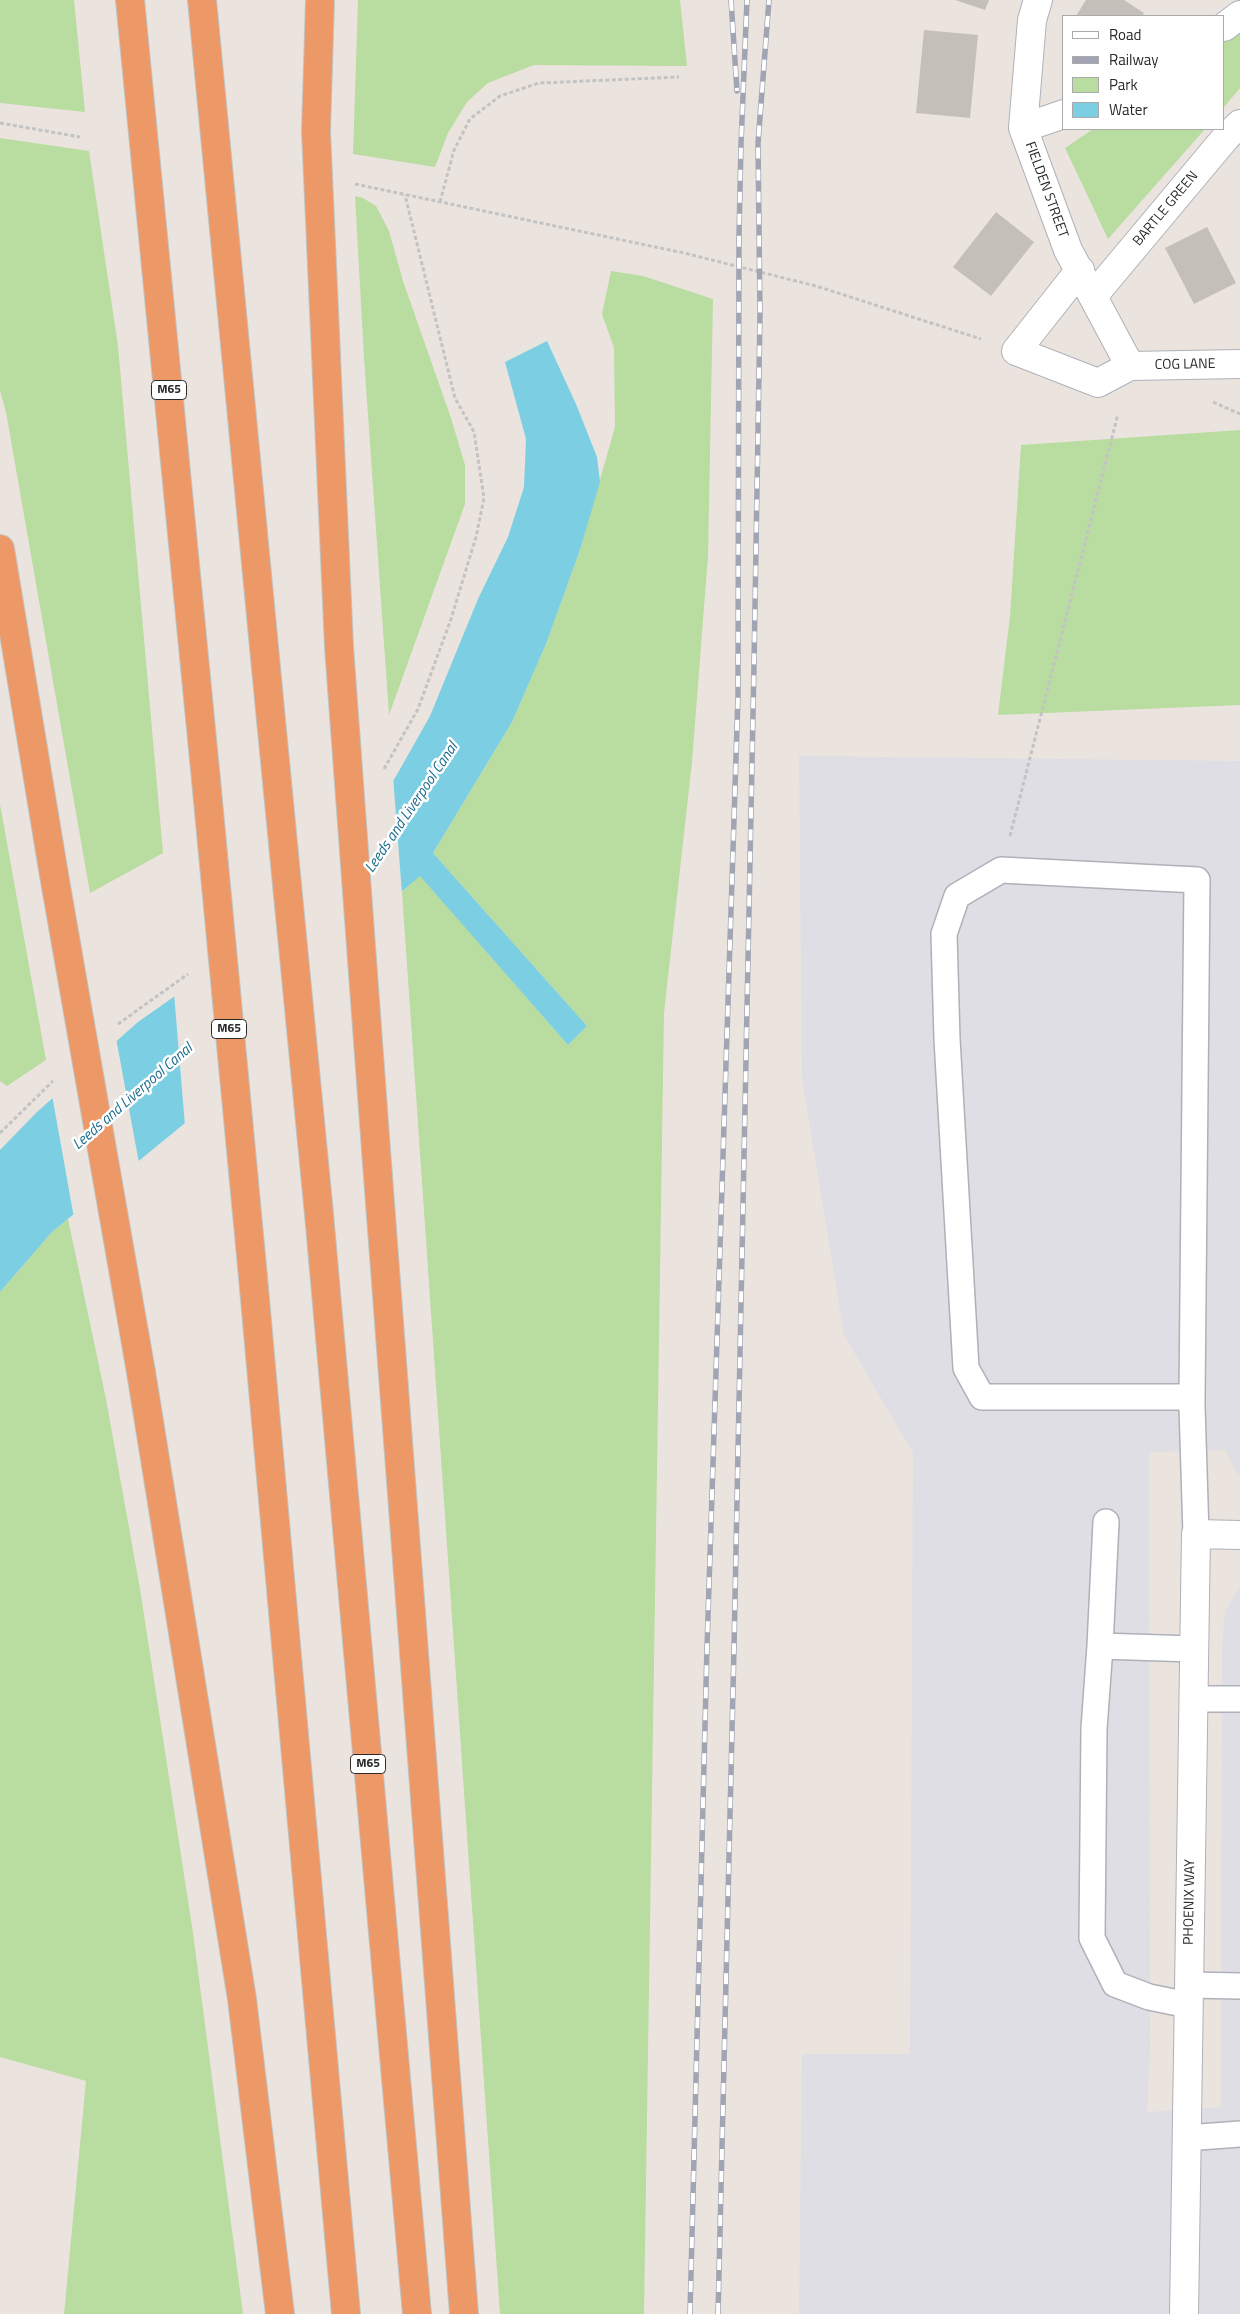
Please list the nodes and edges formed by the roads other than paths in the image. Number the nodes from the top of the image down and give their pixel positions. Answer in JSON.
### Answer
{"nodes":[{"id":1,"x":130,"y":0,"type":"edge"},
{"id":2,"x":202,"y":0,"type":"edge"},
{"id":3,"x":320,"y":0,"type":"edge"},
{"id":4,"x":1038,"y":0,"type":"edge"},
{"id":5,"x":1240,"y":15,"type":"edge"},
{"id":6,"x":1225,"y":26,"type":"edge"},
{"id":7,"x":1062,"y":115,"type":"edge"},
{"id":8,"x":1240,"y":124,"type":"edge"},
{"id":9,"x":1023,"y":128,"type":"junction"},
{"id":10,"x":1080,"y":270,"type":"junction"},
{"id":11,"x":1094,"y":295,"type":"junction"},
{"id":12,"x":1240,"y":364,"type":"edge"},
{"id":13,"x":1130,"y":366,"type":"junction"},
{"id":14,"x":0,"y":549,"type":"edge"},
{"id":15,"x":1192,"y":1397,"type":"junction"},
{"id":16,"x":1106,"y":1522,"type":"dead end"},
{"id":17,"x":1196,"y":1534,"type":"junction"},
{"id":18,"x":1240,"y":1535,"type":"edge"},
{"id":19,"x":1100,"y":1646,"type":"junction"},
{"id":20,"x":1194,"y":1649,"type":"junction"},
{"id":21,"x":1193,"y":1699,"type":"junction"},
{"id":22,"x":1240,"y":1699,"type":"edge"},
{"id":23,"x":1240,"y":1986,"type":"edge"},
{"id":24,"x":1188,"y":1994,"type":"junction"},
{"id":25,"x":1240,"y":2134,"type":"edge"},
{"id":26,"x":1186,"y":2138,"type":"junction"},
{"id":27,"x":280,"y":2314,"type":"edge"},
{"id":28,"x":346,"y":2314,"type":"edge"},
{"id":29,"x":417,"y":2314,"type":"edge"},
{"id":30,"x":464,"y":2314,"type":"edge"},
{"id":31,"x":1184,"y":2314,"type":"edge"}],
"edges":[{"from":1,"to":28,"type":"highway","number":"M65","bridge":true},
{"from":2,"to":29,"type":"highway","number":"M65","bridge":true},
{"from":3,"to":30,"type":"highway","bridge":true},
{"from":4,"to":9,"type":"street","name":"FIELDEN STREET"},
{"from":5,"to":6,"type":"street"},
{"from":7,"to":9,"type":"street"},
{"from":8,"to":11,"type":"street","name":"BARTLE GREEN"},
{"from":9,"to":10,"type":"street","name":"FIELDEN STREET"},
{"from":10,"to":11,"type":"street","name":"FIELDEN STREET"},
{"from":10,"to":13,"type":"street"},
{"from":11,"to":13,"type":"street","name":"FIELDEN STREET"},
{"from":12,"to":13,"type":"street","name":"COG LANE"},
{"from":14,"to":27,"type":"highway","bridge":true},
{"from":15,"to":15,"type":"lane"},
{"from":15,"to":17,"type":"lane"},
{"from":16,"to":19,"type":"lane"},
{"from":17,"to":18,"type":"street"},
{"from":17,"to":20,"type":"street","name":"PHOENIX WAY"},
{"from":19,"to":20,"type":"lane"},
{"from":19,"to":24,"type":"lane"},
{"from":20,"to":21,"type":"street","name":"PHOENIX WAY"},
{"from":21,"to":22,"type":"lane"},
{"from":21,"to":24,"type":"street","name":"PHOENIX WAY"},
{"from":23,"to":24,"type":"lane"},
{"from":24,"to":26,"type":"street","name":"PHOENIX WAY"},
{"from":25,"to":26,"type":"lane"},
{"from":26,"to":31,"type":"street","name":"PHOENIX WAY"}]}
